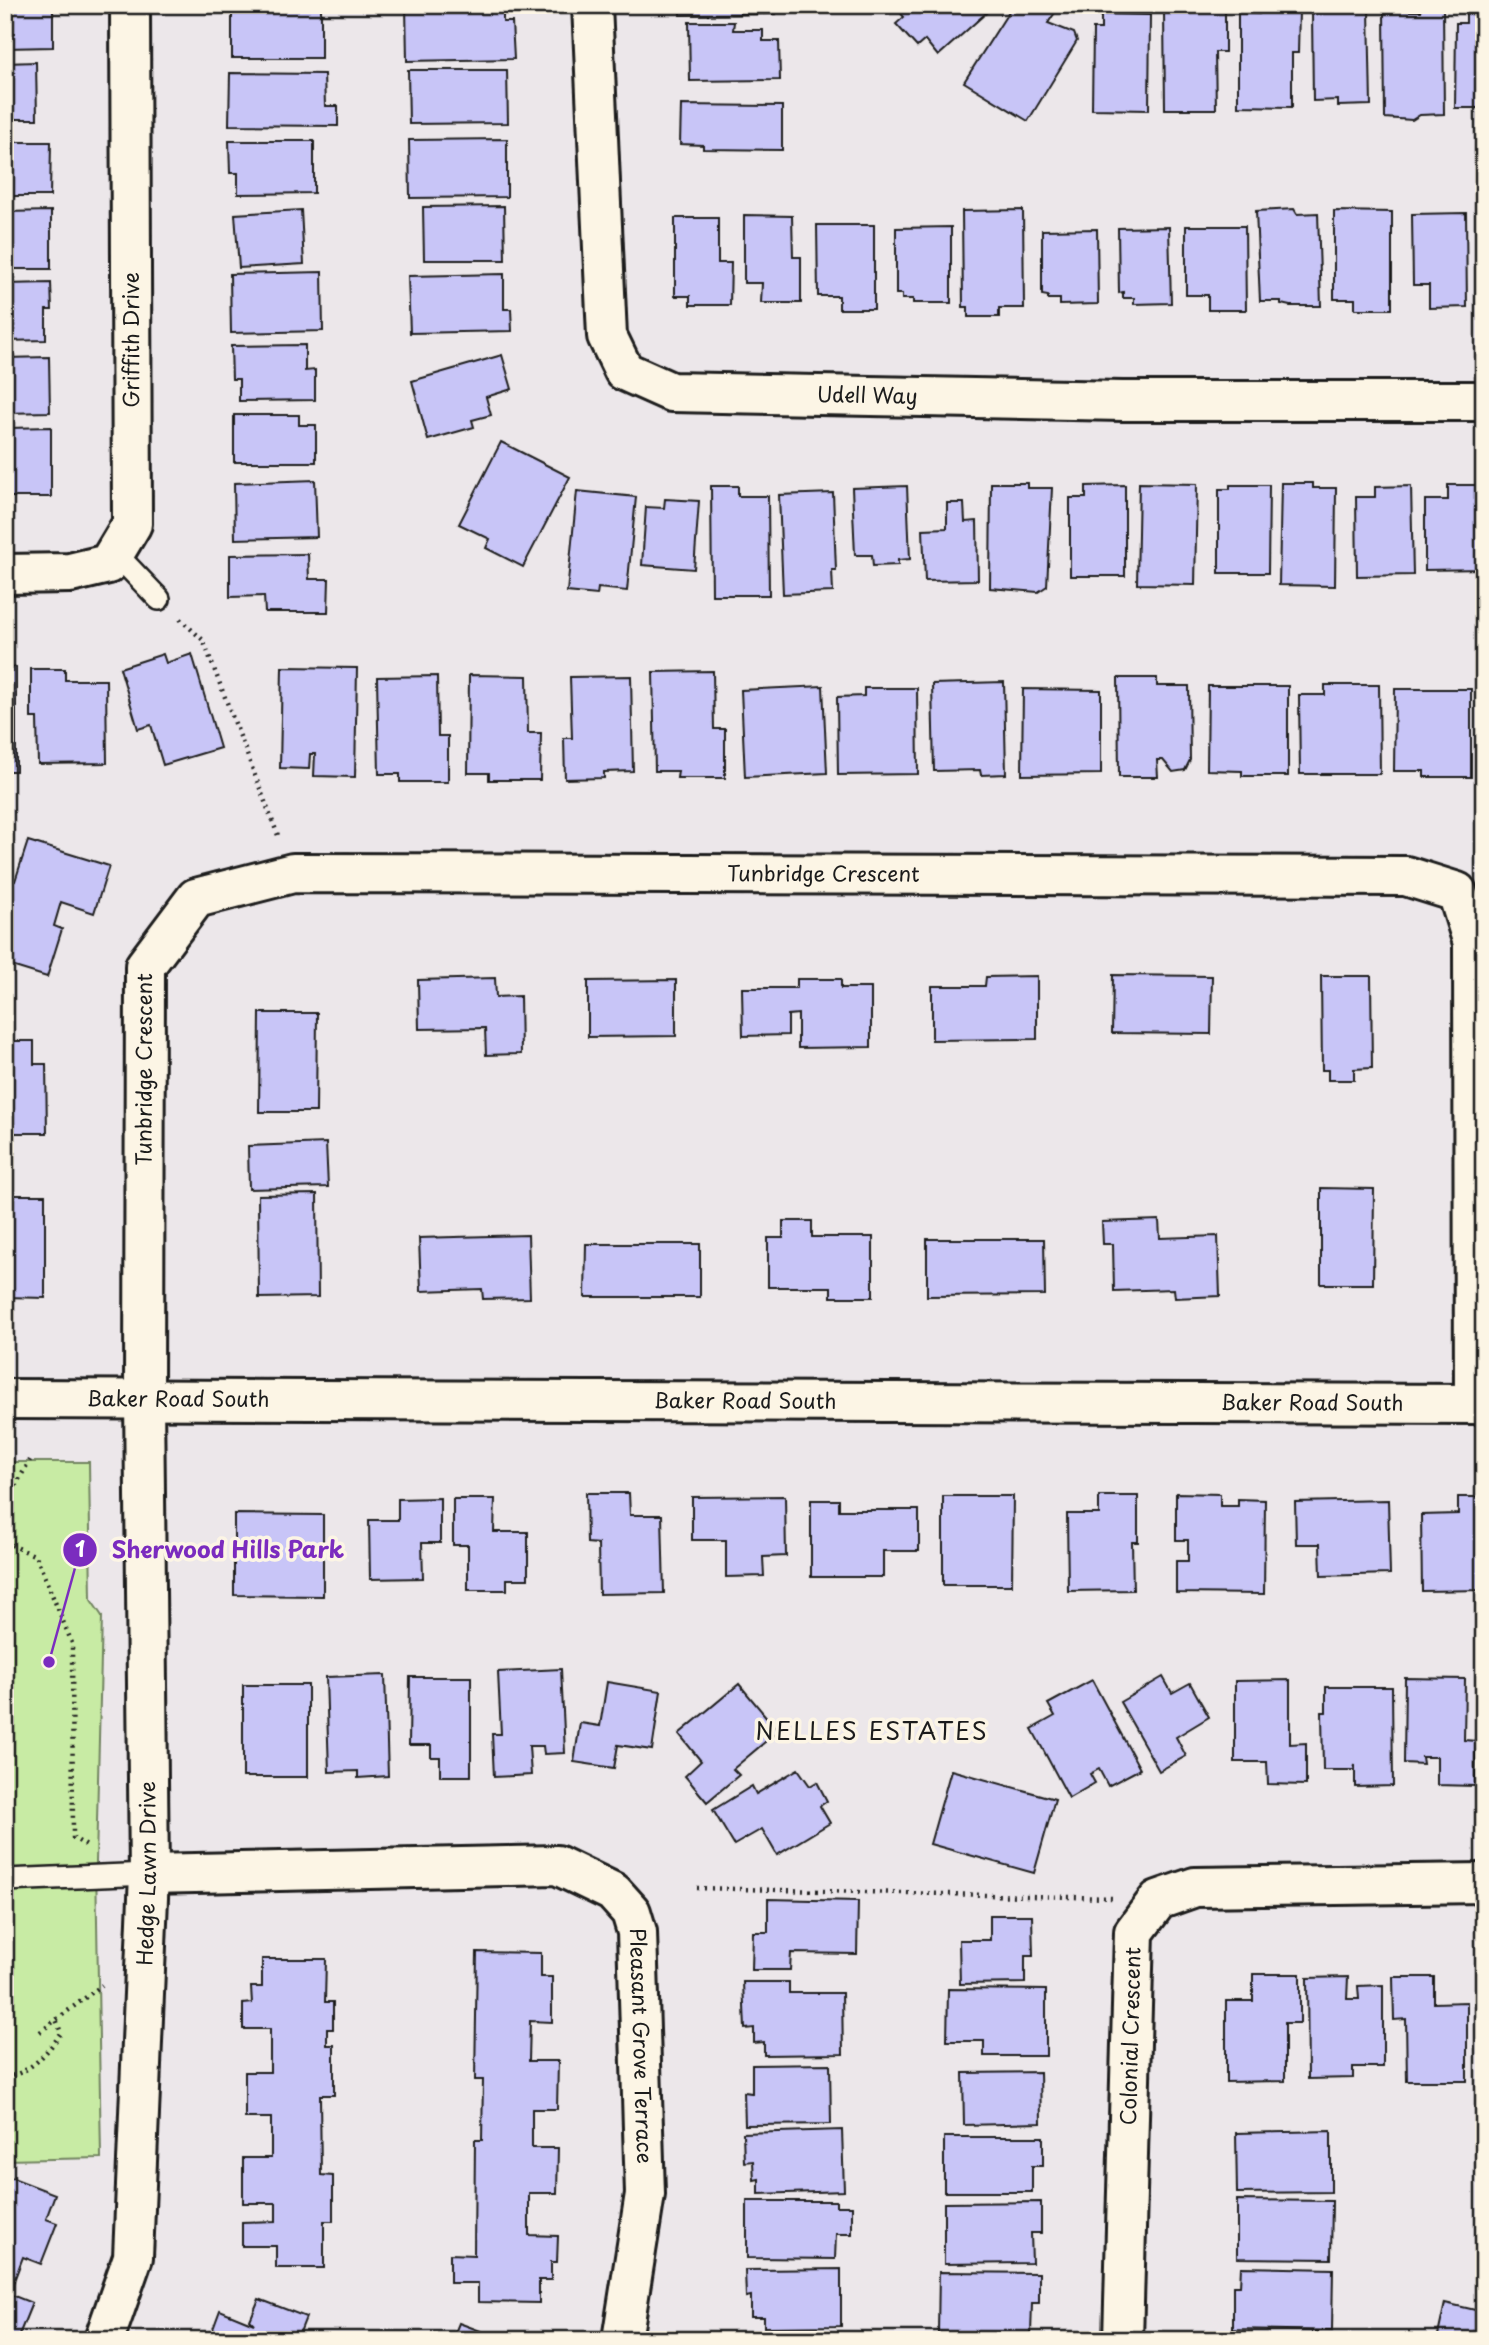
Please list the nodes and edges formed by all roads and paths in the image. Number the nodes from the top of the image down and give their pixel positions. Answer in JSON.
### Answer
{"nodes":[{"id":1,"x":130,"y":5,"type":"edge"},
{"id":2,"x":592,"y":5,"type":"edge"},
{"id":3,"x":1484,"y":401,"type":"edge"},
{"id":4,"x":115,"y":553,"type":"junction"},
{"id":5,"x":5,"y":574,"type":"edge"},
{"id":6,"x":159,"y":599,"type":"joint"},
{"id":7,"x":293,"y":873,"type":"junction"},
{"id":8,"x":5,"y":1399,"type":"edge"},
{"id":9,"x":144,"y":1399,"type":"junction"},
{"id":10,"x":1479,"y":1404,"type":"edge"},
{"id":11,"x":30,"y":1460,"type":"dead end"},
{"id":12,"x":5,"y":1504,"type":"edge"},
{"id":13,"x":5,"y":1542,"type":"edge"},
{"id":14,"x":93,"y":1849,"type":"dead end"},
{"id":15,"x":149,"y":1874,"type":"junction"},
{"id":16,"x":5,"y":1880,"type":"edge"},
{"id":17,"x":1484,"y":1882,"type":"edge"},
{"id":18,"x":697,"y":1888,"type":"dead end"},
{"id":19,"x":1158,"y":1900,"type":"junction"},
{"id":20,"x":103,"y":1985,"type":"dead end"},
{"id":21,"x":56,"y":2019,"type":"junction"},
{"id":22,"x":40,"y":2032,"type":"dead end"},
{"id":23,"x":5,"y":2077,"type":"edge"},
{"id":24,"x":104,"y":2340,"type":"edge"},
{"id":25,"x":622,"y":2340,"type":"edge"},
{"id":26,"x":1123,"y":2340,"type":"edge"}],
"edges":[{"from":1,"to":4,"type":"street","name":"Griffith Drive"},
{"from":2,"to":3,"type":"street","name":"Udell Way"},
{"from":4,"to":5,"type":"street"},
{"from":4,"to":6,"type":"lane"},
{"from":6,"to":7,"type":"path"},
{"from":7,"to":9,"type":"street","name":"Tunbridge Crescent"},
{"from":7,"to":10,"type":"street","name":"Tunbridge Crescent"},
{"from":8,"to":9,"type":"street","name":"Baker Road South"},
{"from":9,"to":10,"type":"street","name":"Baker Road South"},
{"from":9,"to":15,"type":"street","name":"Hedge Lawn Drive"},
{"from":11,"to":12,"type":"path"},
{"from":13,"to":14,"type":"path"},
{"from":15,"to":16,"type":"lane"},
{"from":15,"to":24,"type":"street","name":"Hedge Lawn Drive"},
{"from":15,"to":25,"type":"street","name":"Pleasant Grove Terrace"},
{"from":17,"to":19,"type":"street"},
{"from":18,"to":19,"type":"path"},
{"from":19,"to":26,"type":"street","name":"Colonial Crescent"},
{"from":20,"to":21,"type":"path"},
{"from":21,"to":22,"type":"path"},
{"from":21,"to":23,"type":"path"}]}
